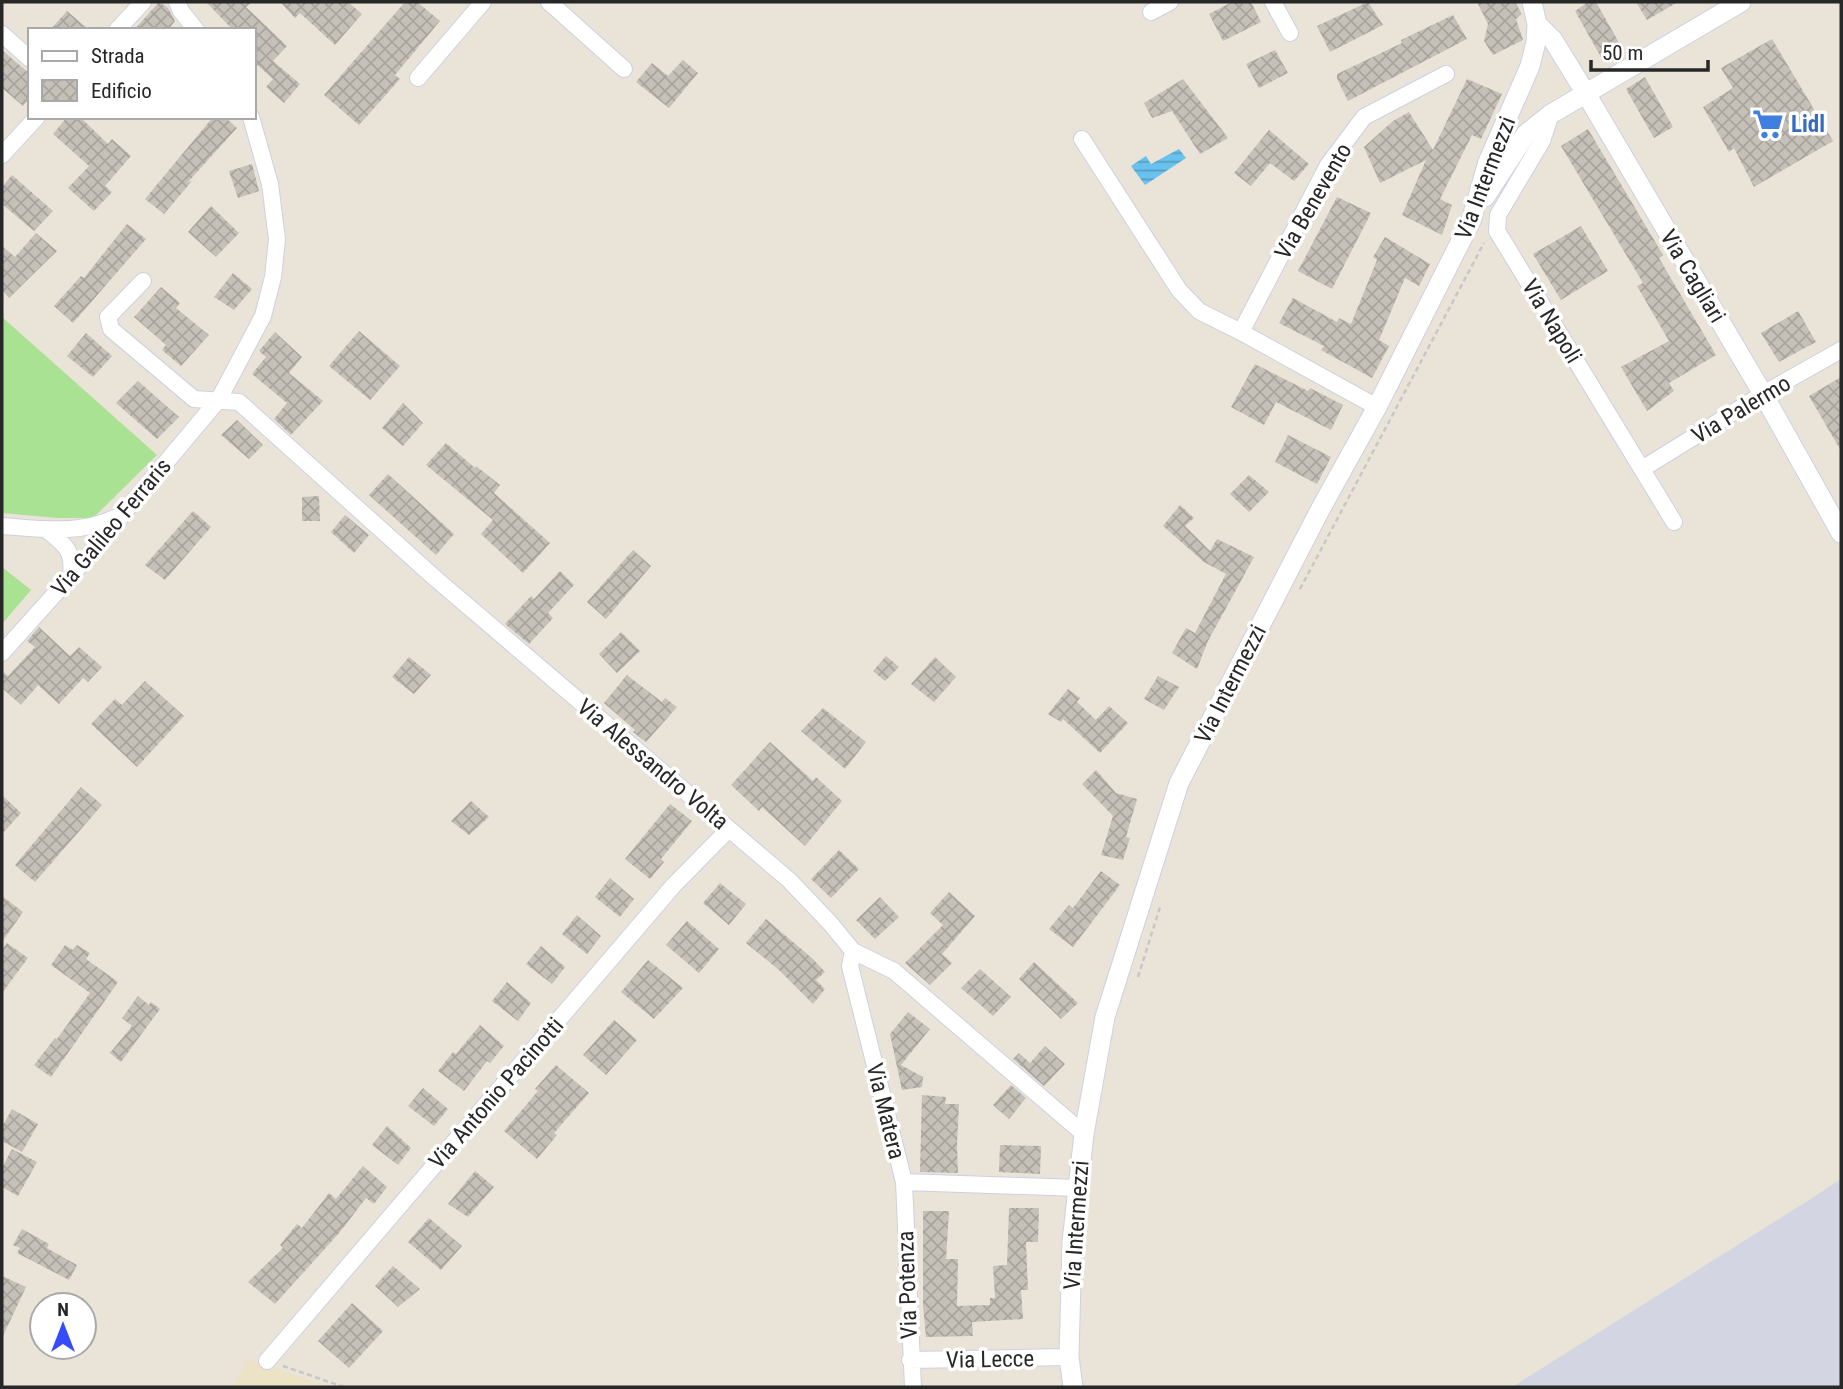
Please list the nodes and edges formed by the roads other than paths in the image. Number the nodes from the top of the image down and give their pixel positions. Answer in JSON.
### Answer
{"nodes":[{"id":1,"x":143,"y":2,"type":"edge"},
{"id":2,"x":177,"y":2,"type":"edge"},
{"id":3,"x":483,"y":2,"type":"edge"},
{"id":4,"x":549,"y":2,"type":"edge"},
{"id":5,"x":1170,"y":2,"type":"edge"},
{"id":6,"x":1273,"y":2,"type":"edge"},
{"id":7,"x":1532,"y":2,"type":"edge"},
{"id":8,"x":1741,"y":2,"type":"edge"},
{"id":9,"x":1151,"y":12,"type":"dead end"},
{"id":10,"x":1537,"y":24,"type":"junction"},
{"id":11,"x":119,"y":28,"type":"edge"},
{"id":12,"x":194,"y":28,"type":"edge"},
{"id":13,"x":1290,"y":33,"type":"dead end"},
{"id":14,"x":2,"y":34,"type":"edge"},
{"id":15,"x":28,"y":57,"type":"edge"},
{"id":16,"x":624,"y":69,"type":"dead end"},
{"id":17,"x":1446,"y":74,"type":"dead end"},
{"id":18,"x":418,"y":78,"type":"dead end"},
{"id":19,"x":1585,"y":92,"type":"junction"},
{"id":20,"x":1551,"y":114,"type":"junction"},
{"id":21,"x":34,"y":119,"type":"edge"},
{"id":22,"x":252,"y":119,"type":"edge"},
{"id":23,"x":8,"y":137,"type":"edge"},
{"id":24,"x":1082,"y":139,"type":"dead end"},
{"id":25,"x":2,"y":155,"type":"edge"},
{"id":26,"x":1471,"y":221,"type":"junction"},
{"id":27,"x":143,"y":281,"type":"dead end"},
{"id":28,"x":1241,"y":332,"type":"junction"},
{"id":29,"x":1841,"y":349,"type":"edge"},
{"id":30,"x":1763,"y":394,"type":"junction"},
{"id":31,"x":219,"y":399,"type":"junction"},
{"id":32,"x":1377,"y":407,"type":"junction"},
{"id":33,"x":1643,"y":469,"type":"junction"},
{"id":34,"x":123,"y":515,"type":"junction"},
{"id":35,"x":1674,"y":522,"type":"dead end"},
{"id":36,"x":2,"y":526,"type":"edge"},
{"id":37,"x":47,"y":530,"type":"junction"},
{"id":38,"x":77,"y":530,"type":"junction"},
{"id":39,"x":1841,"y":533,"type":"edge"},
{"id":40,"x":69,"y":550,"type":"junction"},
{"id":41,"x":91,"y":553,"type":"junction"},
{"id":42,"x":71,"y":576,"type":"junction"},
{"id":43,"x":2,"y":653,"type":"edge"},
{"id":44,"x":729,"y":830,"type":"junction"},
{"id":45,"x":853,"y":951,"type":"junction"},
{"id":46,"x":1084,"y":1134,"type":"junction"},
{"id":47,"x":904,"y":1182,"type":"junction"},
{"id":48,"x":1078,"y":1188,"type":"junction"},
{"id":49,"x":1069,"y":1357,"type":"junction"},
{"id":50,"x":910,"y":1360,"type":"junction"},
{"id":51,"x":267,"y":1361,"type":"road end"},
{"id":52,"x":913,"y":1387,"type":"edge"},
{"id":53,"x":1073,"y":1387,"type":"edge"}],
"edges":[{"from":1,"to":11,"type":"street"},
{"from":2,"to":12,"type":"street"},
{"from":3,"to":18,"type":"street"},
{"from":4,"to":16,"type":"street"},
{"from":5,"to":9,"type":"street"},
{"from":6,"to":13,"type":"street"},
{"from":7,"to":10,"type":"street"},
{"from":8,"to":19,"type":"street"},
{"from":10,"to":19,"type":"street","name":"Via Cagliari"},
{"from":10,"to":26,"type":"street","name":"Via Intermezzi"},
{"from":14,"to":15,"type":"street"},
{"from":17,"to":28,"type":"street","name":"Via Benevento"},
{"from":19,"to":20,"type":"street"},
{"from":19,"to":30,"type":"street","name":"Via Cagliari"},
{"from":20,"to":26,"type":"street"},
{"from":20,"to":33,"type":"street","name":"Via Napoli"},
{"from":21,"to":23,"type":"street"},
{"from":22,"to":31,"type":"street"},
{"from":23,"to":25,"type":"street"},
{"from":24,"to":28,"type":"street"},
{"from":26,"to":32,"type":"street","name":"Via Intermezzi"},
{"from":27,"to":31,"type":"street","name":"Via Alessandro Volta"},
{"from":28,"to":32,"type":"street"},
{"from":29,"to":30,"type":"street","name":"Via Palermo"},
{"from":30,"to":33,"type":"street","name":"Via Palermo"},
{"from":30,"to":39,"type":"street","name":"Via Cagliari"},
{"from":31,"to":34,"type":"street","name":"Via Galileo Ferraris"},
{"from":31,"to":44,"type":"street","name":"Via Alessandro Volta"},
{"from":32,"to":46,"type":"street","name":"Via Intermezzi"},
{"from":33,"to":35,"type":"street","name":"Via Napoli"},
{"from":34,"to":38,"type":"street"},
{"from":34,"to":41,"type":"street","name":"Via Galileo Ferraris"},
{"from":36,"to":37,"type":"street"},
{"from":37,"to":38,"type":"street"},
{"from":37,"to":40,"type":"street"},
{"from":38,"to":41,"type":"street"},
{"from":40,"to":41,"type":"street"},
{"from":40,"to":42,"type":"street"},
{"from":41,"to":42,"type":"street","name":"Via Galileo Ferraris"},
{"from":42,"to":43,"type":"street","name":"Via Galileo Ferraris"},
{"from":44,"to":45,"type":"street","name":"Via Alessandro Volta"},
{"from":44,"to":51,"type":"street","name":"Via Antonio Pacinotti"},
{"from":45,"to":46,"type":"street","name":"Via Alessandro Volta"},
{"from":45,"to":47,"type":"street","name":"Via Matera"},
{"from":46,"to":48,"type":"street","name":"Via Intermezzi"},
{"from":47,"to":48,"type":"street","name":"Via Matera"},
{"from":47,"to":50,"type":"street","name":"Via Potenza"},
{"from":48,"to":49,"type":"street","name":"Via Intermezzi"},
{"from":49,"to":50,"type":"street","name":"Via Lecce"},
{"from":49,"to":53,"type":"street","name":"Via Intermezzi"},
{"from":50,"to":52,"type":"street","name":"Via Potenza"}]}
